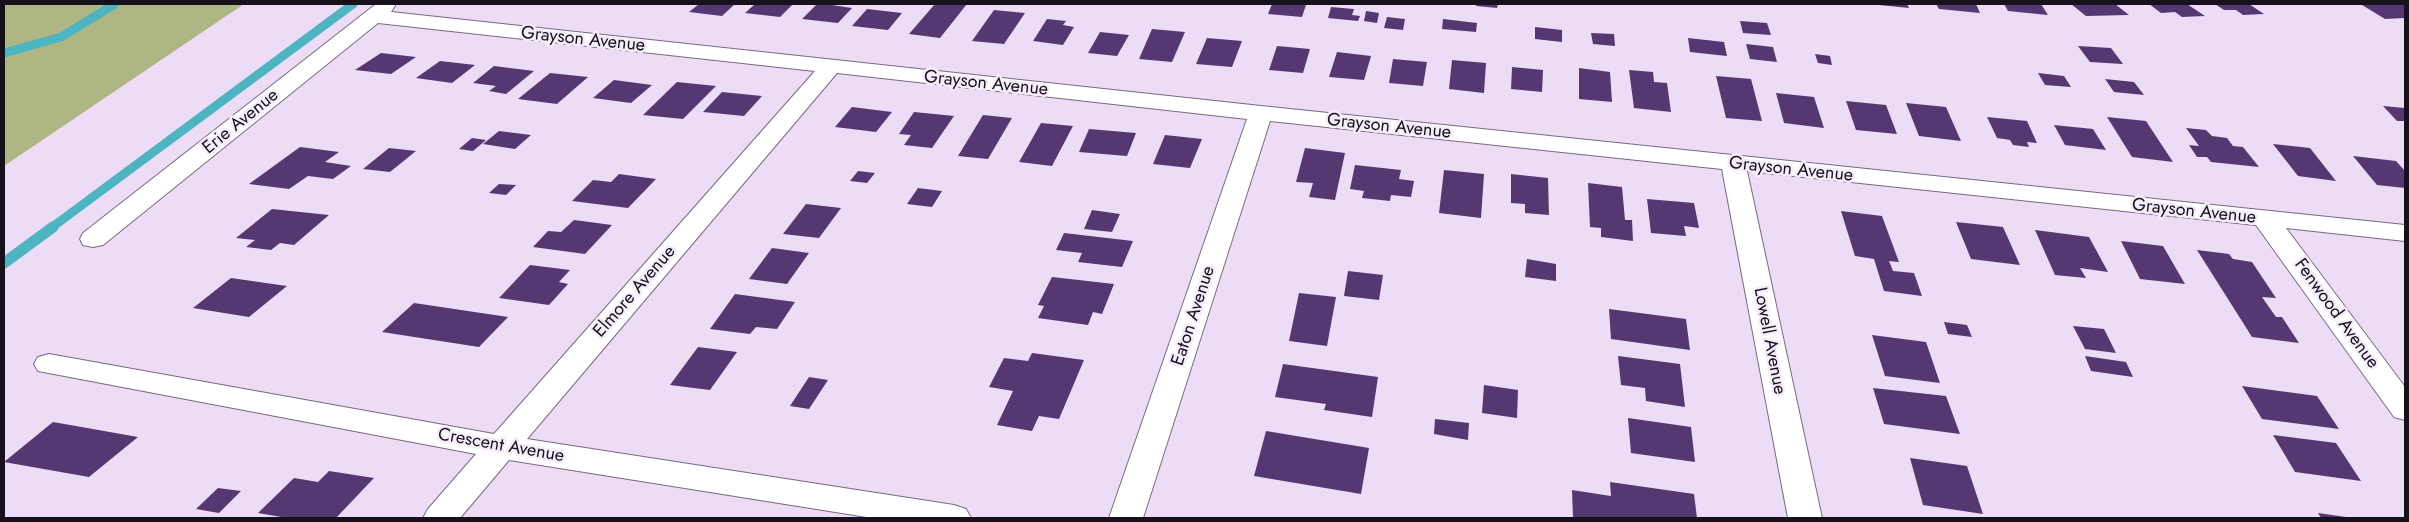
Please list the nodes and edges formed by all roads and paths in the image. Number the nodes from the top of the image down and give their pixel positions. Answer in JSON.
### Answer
{"nodes":[{"id":1,"x":381,"y":10,"type":"edge"},
{"id":2,"x":831,"y":67,"type":"junction"},
{"id":3,"x":1261,"y":113,"type":"junction"},
{"id":4,"x":1733,"y":163,"type":"junction"},
{"id":5,"x":2266,"y":220,"type":"junction"},
{"id":6,"x":2405,"y":233,"type":"edge"},
{"id":7,"x":93,"y":239,"type":"dead end"},
{"id":8,"x":49,"y":364,"type":"dead end"},
{"id":9,"x":2405,"y":409,"type":"edge"},
{"id":10,"x":501,"y":447,"type":"junction"},
{"id":11,"x":440,"y":518,"type":"edge"},
{"id":12,"x":954,"y":518,"type":"edge"},
{"id":13,"x":1126,"y":518,"type":"edge"},
{"id":14,"x":1805,"y":518,"type":"edge"}],
"edges":[{"from":1,"to":2,"type":"street","name":"Grayson Avenue"},
{"from":1,"to":7,"type":"street","name":"Erie Avenue"},
{"from":2,"to":3,"type":"street","name":"Grayson Avenue"},
{"from":2,"to":10,"type":"street","name":"Elmore Avenue"},
{"from":3,"to":4,"type":"street","name":"Grayson Avenue"},
{"from":3,"to":13,"type":"street","name":"Eaton Avenue"},
{"from":4,"to":5,"type":"street","name":"Grayson Avenue"},
{"from":4,"to":14,"type":"street","name":"Lowell Avenue"},
{"from":5,"to":6,"type":"street","name":"Grayson Avenue"},
{"from":5,"to":9,"type":"street","name":"Fenwood Avenue"},
{"from":8,"to":10,"type":"street","name":"Crescent Avenue"},
{"from":10,"to":11,"type":"street","name":"Elmore Avenue"},
{"from":10,"to":12,"type":"street","name":"Crescent Avenue"}]}
